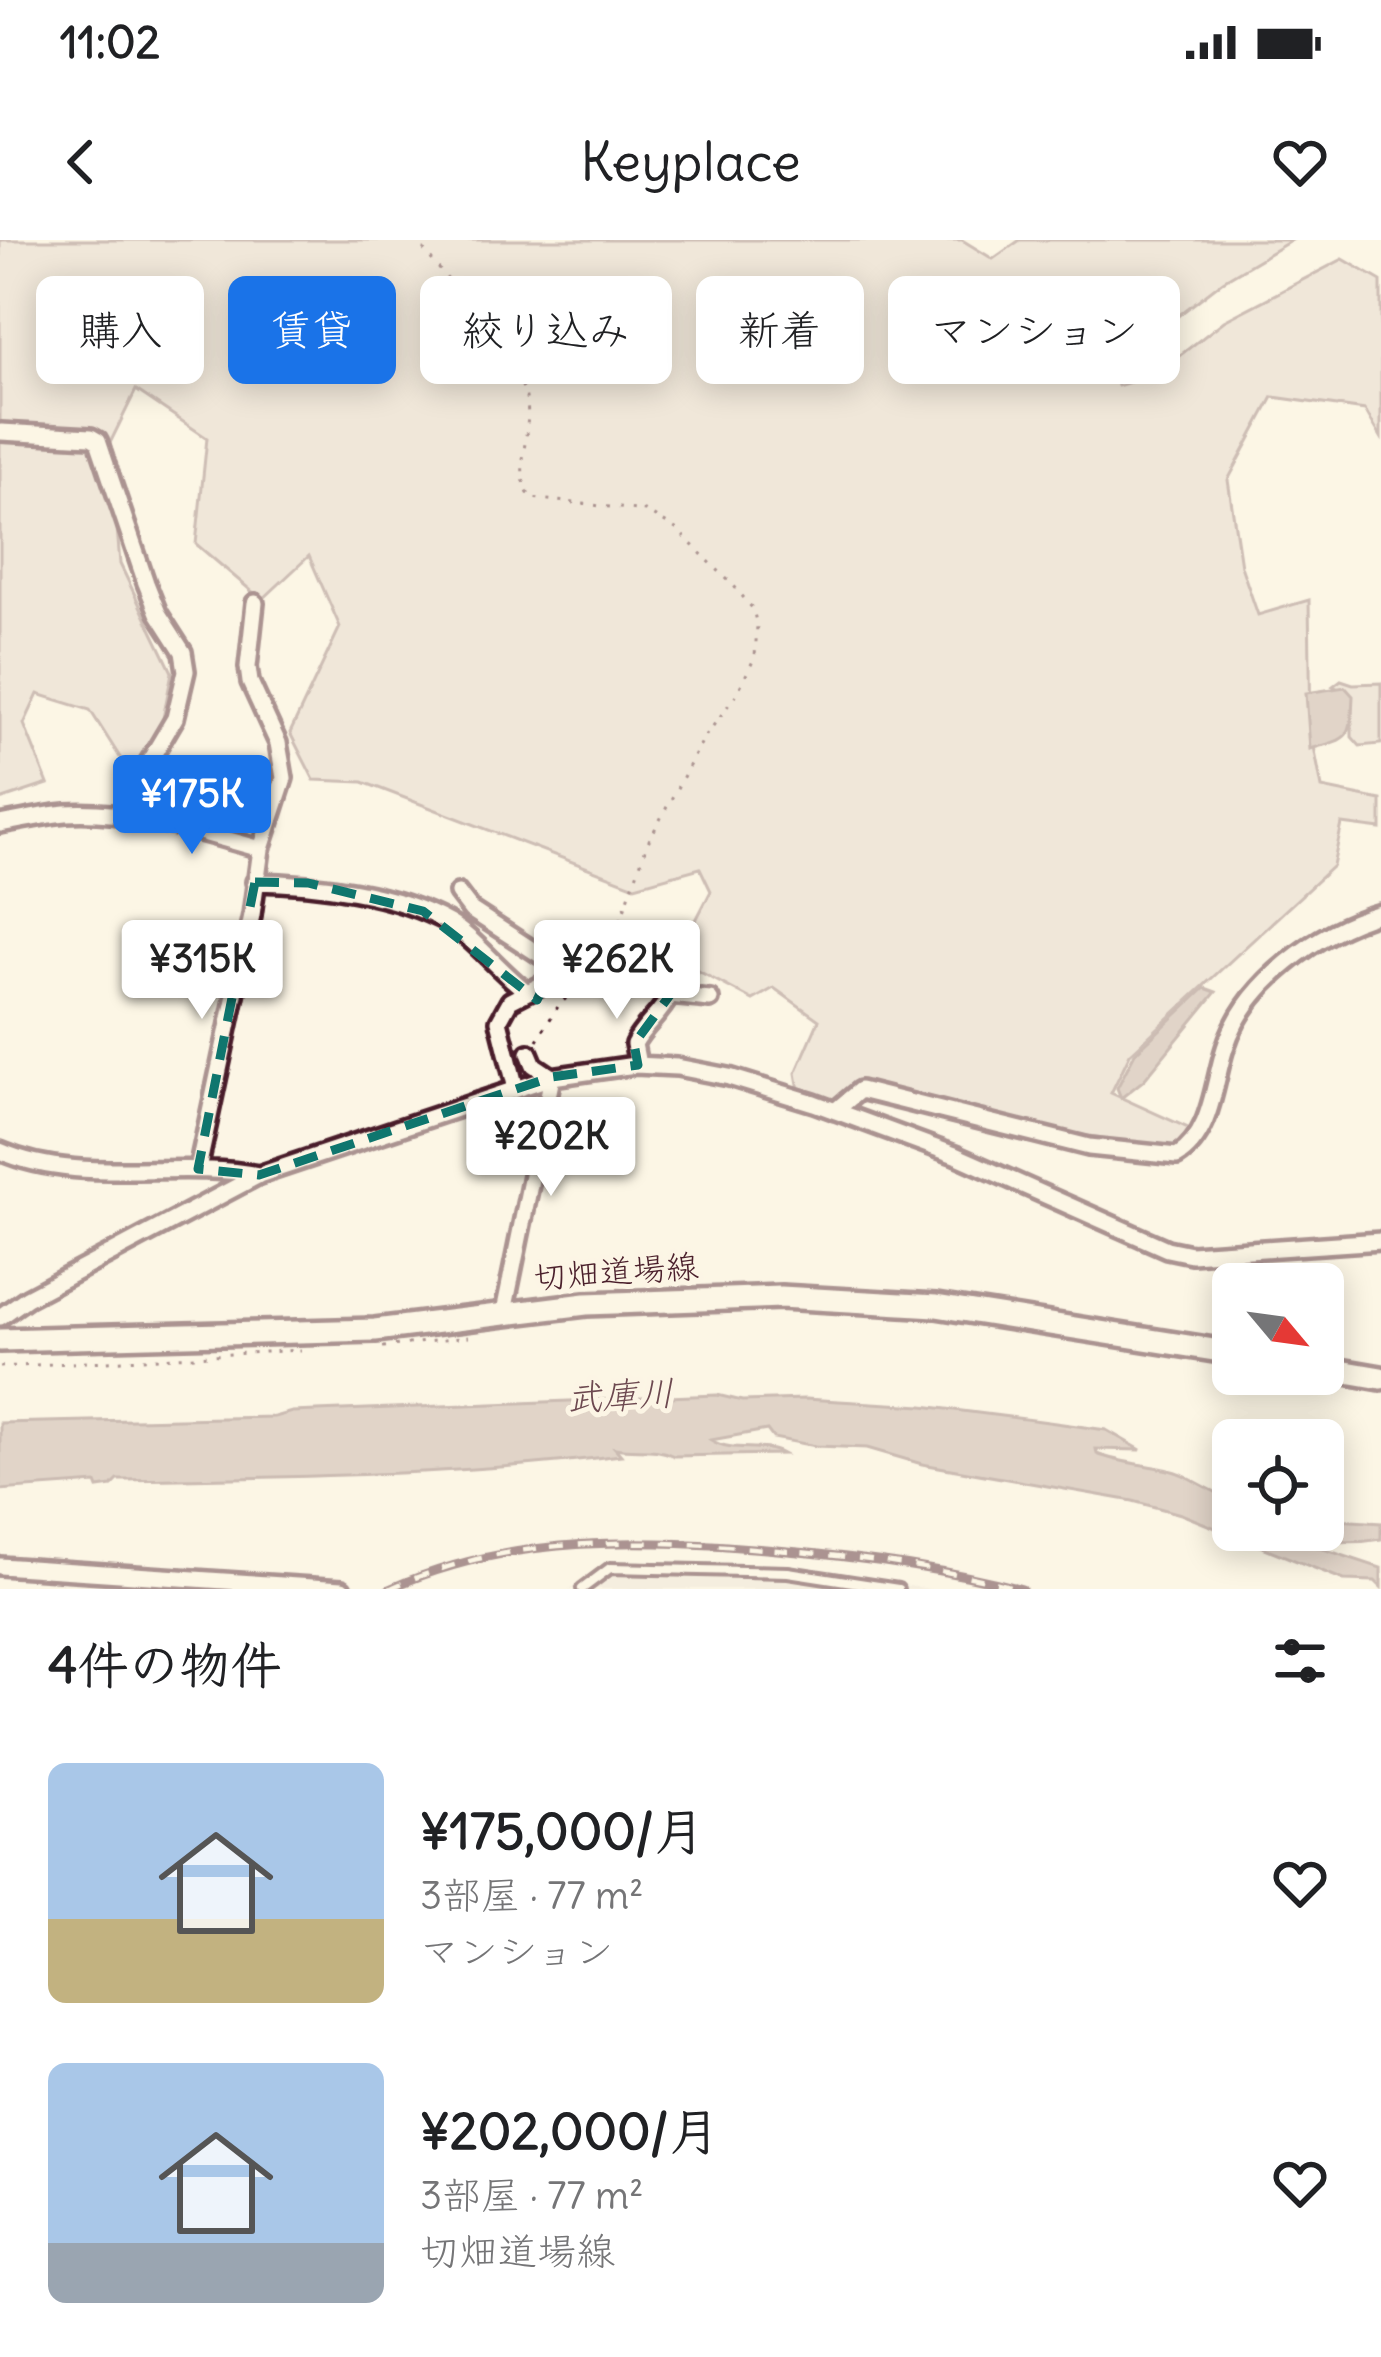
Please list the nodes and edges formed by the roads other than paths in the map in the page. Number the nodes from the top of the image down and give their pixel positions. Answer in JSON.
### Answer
{"nodes":[{"id":1,"x":1,"y":432,"type":"edge"},
{"id":2,"x":255,"y":603,"type":"dead end"},
{"id":3,"x":131,"y":818,"type":"junction"},
{"id":4,"x":0,"y":824,"type":"edge"},
{"id":5,"x":261,"y":849,"type":"junction"},
{"id":6,"x":255,"y":882,"type":"junction"},
{"id":7,"x":458,"y":893,"type":"dead end"},
{"id":8,"x":1381,"y":913,"type":"edge"},
{"id":9,"x":554,"y":964,"type":"junction"},
{"id":10,"x":527,"y":992,"type":"junction"},
{"id":11,"x":670,"y":995,"type":"junction"},
{"id":12,"x":710,"y":999,"type":"dead end"},
{"id":13,"x":529,"y":1053,"type":"road end"},
{"id":14,"x":638,"y":1065,"type":"junction"},
{"id":15,"x":552,"y":1077,"type":"junction"},
{"id":16,"x":515,"y":1088,"type":"junction"},
{"id":17,"x":836,"y":1111,"type":"junction"},
{"id":18,"x":0,"y":1150,"type":"edge"},
{"id":19,"x":198,"y":1169,"type":"junction"},
{"id":20,"x":259,"y":1174,"type":"junction"},
{"id":21,"x":1381,"y":1241,"type":"edge"},
{"id":22,"x":504,"y":1312,"type":"junction"},
{"id":23,"x":0,"y":1317,"type":"edge"},
{"id":24,"x":0,"y":1340,"type":"edge"},
{"id":25,"x":1212,"y":1350,"type":"edge"},
{"id":26,"x":1344,"y":1372,"type":"edge"},
{"id":27,"x":1381,"y":1378,"type":"edge"},
{"id":28,"x":0,"y":1566,"type":"edge"},
{"id":29,"x":341,"y":1589,"type":"edge"},
{"id":30,"x":582,"y":1589,"type":"edge"},
{"id":31,"x":898,"y":1589,"type":"edge"}],
"edges":[{"from":1,"to":3,"type":"street"},
{"from":2,"to":5,"type":"street"},
{"from":3,"to":4,"type":"street"},
{"from":3,"to":5,"type":"street"},
{"from":5,"to":6,"type":"street"},
{"from":6,"to":10,"type":"street"},
{"from":6,"to":19,"type":"street"},
{"from":7,"to":9,"type":"street"},
{"from":8,"to":17,"type":"street"},
{"from":9,"to":10,"type":"street"},
{"from":9,"to":11,"type":"street"},
{"from":10,"to":16,"type":"street"},
{"from":11,"to":12,"type":"street"},
{"from":11,"to":14,"type":"street"},
{"from":13,"to":15,"type":"street"},
{"from":14,"to":15,"type":"street"},
{"from":14,"to":17,"type":"street"},
{"from":15,"to":16,"type":"street"},
{"from":15,"to":22,"type":"street"},
{"from":16,"to":20,"type":"street"},
{"from":17,"to":21,"type":"street"},
{"from":18,"to":19,"type":"street"},
{"from":19,"to":20,"type":"street"},
{"from":20,"to":23,"type":"street"},
{"from":22,"to":24,"type":"main road","name":"切畑道場線"},
{"from":22,"to":25,"type":"main road","name":"切畑道場線"},
{"from":26,"to":27,"type":"main road"},
{"from":28,"to":29,"type":"street"},
{"from":30,"to":31,"type":"lane"}]}
